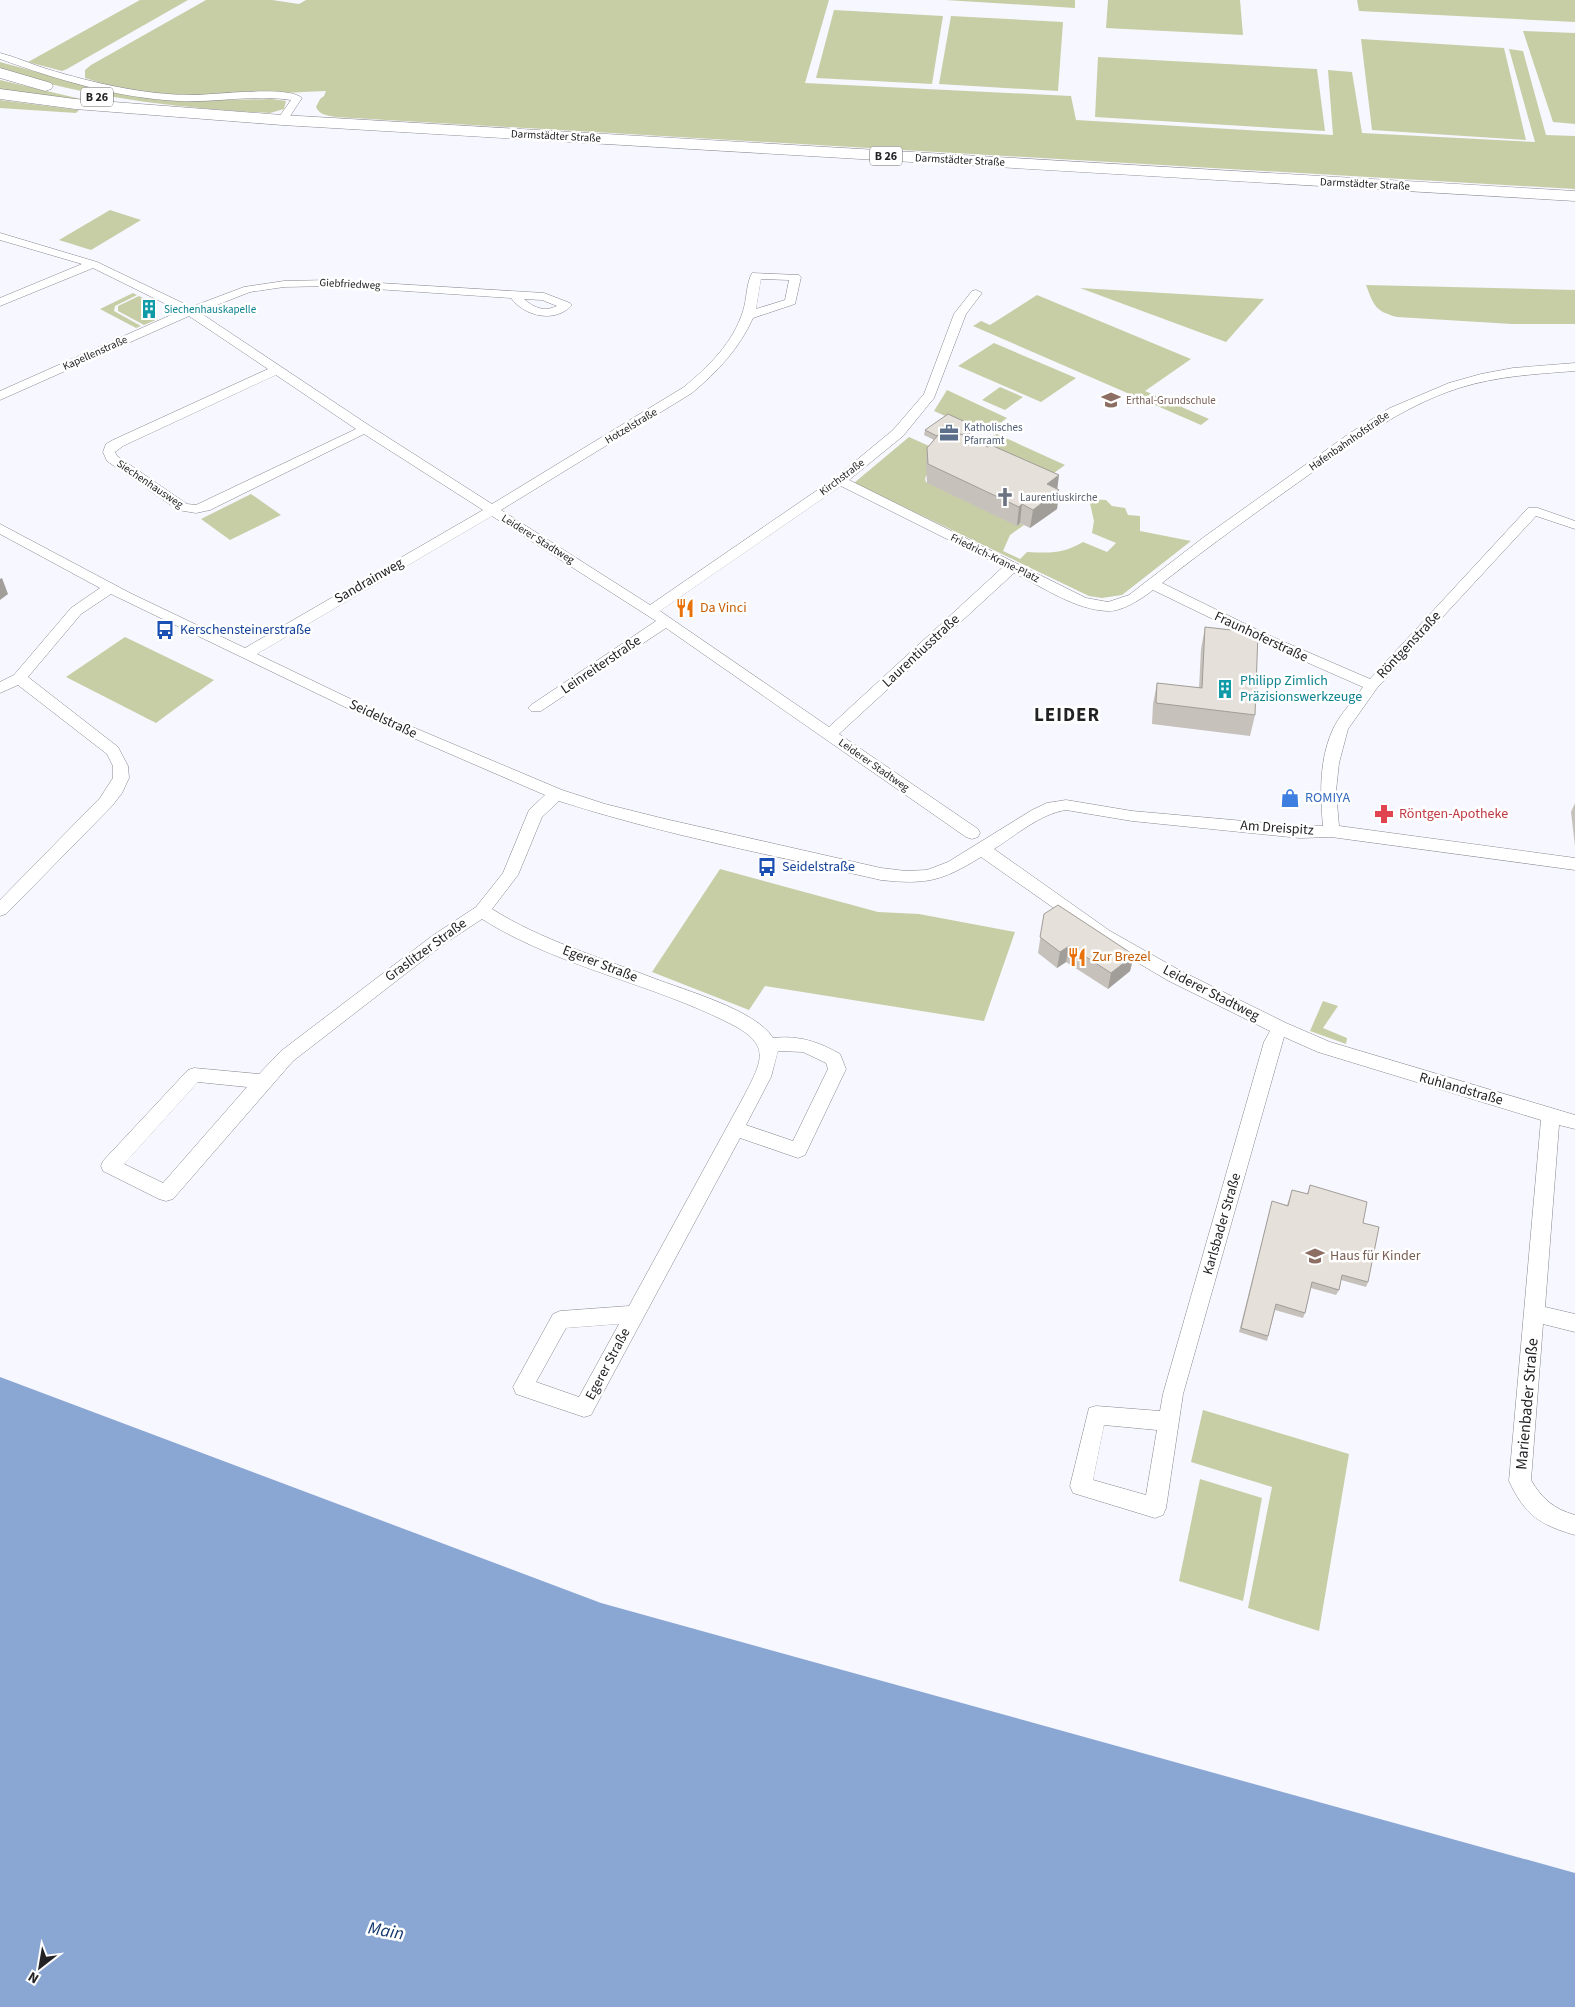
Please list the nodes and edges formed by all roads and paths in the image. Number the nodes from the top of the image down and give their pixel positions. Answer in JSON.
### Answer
{"nodes":[{"id":1,"x":0,"y":56,"type":"edge"},
{"id":2,"x":0,"y":73,"type":"edge"},
{"id":3,"x":0,"y":94,"type":"edge"},
{"id":4,"x":196,"y":112,"type":"junction"},
{"id":5,"x":282,"y":120,"type":"junction"},
{"id":6,"x":1575,"y":196,"type":"edge"},
{"id":7,"x":0,"y":236,"type":"edge"},
{"id":8,"x":93,"y":264,"type":"junction"},
{"id":9,"x":976,"y":293,"type":"dead end"},
{"id":10,"x":514,"y":295,"type":"dead end"},
{"id":11,"x":0,"y":302,"type":"edge"},
{"id":12,"x":190,"y":311,"type":"junction"},
{"id":13,"x":747,"y":316,"type":"dead end"},
{"id":14,"x":1575,"y":367,"type":"edge"},
{"id":15,"x":276,"y":370,"type":"junction"},
{"id":16,"x":0,"y":396,"type":"edge"},
{"id":17,"x":365,"y":429,"type":"junction"},
{"id":18,"x":840,"y":480,"type":"junction"},
{"id":19,"x":492,"y":510,"type":"junction"},
{"id":20,"x":1575,"y":525,"type":"edge"},
{"id":21,"x":0,"y":528,"type":"edge"},
{"id":22,"x":1012,"y":567,"type":"junction"},
{"id":23,"x":1153,"y":584,"type":"junction"},
{"id":24,"x":110,"y":588,"type":"junction"},
{"id":25,"x":651,"y":611,"type":"junction"},
{"id":26,"x":666,"y":621,"type":"junction"},
{"id":27,"x":247,"y":653,"type":"junction"},
{"id":28,"x":19,"y":678,"type":"junction"},
{"id":29,"x":1372,"y":685,"type":"junction"},
{"id":30,"x":0,"y":688,"type":"edge"},
{"id":31,"x":536,"y":708,"type":"dead end"},
{"id":32,"x":830,"y":734,"type":"junction"},
{"id":33,"x":556,"y":794,"type":"junction"},
{"id":34,"x":1331,"y":831,"type":"junction"},
{"id":35,"x":972,"y":833,"type":"dead end"},
{"id":36,"x":985,"y":847,"type":"junction"},
{"id":37,"x":1575,"y":864,"type":"edge"},
{"id":38,"x":0,"y":910,"type":"edge"},
{"id":39,"x":482,"y":911,"type":"junction"},
{"id":40,"x":1280,"y":1028,"type":"junction"},
{"id":41,"x":768,"y":1046,"type":"junction"},
{"id":42,"x":1348,"y":1054,"type":"joint"},
{"id":43,"x":263,"y":1081,"type":"junction"},
{"id":44,"x":1552,"y":1115,"type":"junction"},
{"id":45,"x":1575,"y":1122,"type":"edge"},
{"id":46,"x":735,"y":1129,"type":"junction"},
{"id":47,"x":1536,"y":1313,"type":"junction"},
{"id":48,"x":635,"y":1314,"type":"junction"},
{"id":49,"x":1575,"y":1323,"type":"edge"},
{"id":50,"x":1167,"y":1420,"type":"junction"},
{"id":51,"x":1575,"y":1526,"type":"edge"}],
"edges":[{"from":1,"to":5,"type":"street"},
{"from":2,"to":4,"type":"main road","name":"Darmstädter Straße","number":"B 26"},
{"from":3,"to":4,"type":"main road","name":"Darmstädter Straße","number":"B 26"},
{"from":4,"to":5,"type":"main road","name":"Darmstädter Straße","number":"B 26"},
{"from":5,"to":6,"type":"main road","name":"Darmstädter Straße","number":"B 26"},
{"from":7,"to":8,"type":"street","name":"Leiderer Stadtweg"},
{"from":8,"to":11,"type":"street"},
{"from":8,"to":12,"type":"street","name":"Leiderer Stadtweg"},
{"from":9,"to":18,"type":"street","name":"Kirchstraße"},
{"from":10,"to":12,"type":"street","name":"Giebfriedweg"},
{"from":12,"to":15,"type":"street","name":"Leiderer Stadtweg"},
{"from":12,"to":16,"type":"street","name":"Kapellenstraße"},
{"from":13,"to":19,"type":"street","name":"Hotzelstraße"},
{"from":14,"to":23,"type":"street","name":"Hafenbahnhofstraße"},
{"from":15,"to":17,"type":"street","name":"Leiderer Stadtweg"},
{"from":15,"to":17,"type":"street","name":"Siechenhausweg"},
{"from":17,"to":19,"type":"street","name":"Leiderer Stadtweg"},
{"from":18,"to":22,"type":"street","name":"Friedrich-Krane-Platz"},
{"from":18,"to":25,"type":"street","name":"Kirchstraße"},
{"from":19,"to":25,"type":"street","name":"Leiderer Stadtweg"},
{"from":19,"to":27,"type":"street","name":"Sandrainweg"},
{"from":20,"to":29,"type":"street","name":"Röntgenstraße"},
{"from":21,"to":24,"type":"street","name":"Seidelstraße"},
{"from":22,"to":23,"type":"street","name":"Friedrich-Krane-Platz"},
{"from":22,"to":32,"type":"street","name":"Laurentiusstraße"},
{"from":23,"to":29,"type":"street","name":"Fraunhoferstraße"},
{"from":24,"to":27,"type":"street","name":"Seidelstraße"},
{"from":24,"to":28,"type":"street"},
{"from":25,"to":26,"type":"street","name":"Leiderer Stadtweg"},
{"from":26,"to":31,"type":"street","name":"Leinreiterstraße"},
{"from":26,"to":32,"type":"street","name":"Leiderer Stadtweg"},
{"from":27,"to":33,"type":"street","name":"Seidelstraße"},
{"from":28,"to":30,"type":"street"},
{"from":28,"to":38,"type":"street"},
{"from":29,"to":34,"type":"street","name":"Röntgenstraße"},
{"from":32,"to":35,"type":"street","name":"Leiderer Stadtweg"},
{"from":33,"to":36,"type":"street","name":"Seidelstraße"},
{"from":33,"to":39,"type":"street","name":"Graslitzer Straße"},
{"from":34,"to":36,"type":"street","name":"Am Dreispitz"},
{"from":34,"to":37,"type":"street","name":"Am Dreispitz"},
{"from":36,"to":40,"type":"street","name":"Leiderer Stadtweg"},
{"from":39,"to":41,"type":"street","name":"Egerer Straße"},
{"from":39,"to":43,"type":"street","name":"Graslitzer Straße"},
{"from":40,"to":42,"type":"street","name":"Leiderer Stadtweg"},
{"from":40,"to":50,"type":"street","name":"Karlsbader Straße"},
{"from":41,"to":46,"type":"street","name":"Egerer Straße"},
{"from":41,"to":46,"type":"street"},
{"from":42,"to":44,"type":"street","name":"Ruhlandstraße"},
{"from":43,"to":43,"type":"street","name":"Graslitzer Straße"},
{"from":44,"to":45,"type":"street","name":"Ruhlandstraße"},
{"from":44,"to":47,"type":"street","name":"Marienbader Straße"},
{"from":46,"to":48,"type":"street","name":"Egerer Straße"},
{"from":47,"to":49,"type":"street"},
{"from":47,"to":51,"type":"street","name":"Marienbader Straße"},
{"from":48,"to":48,"type":"street","name":"Egerer Straße"},
{"from":50,"to":50,"type":"street","name":"Karlsbader Straße"}]}
